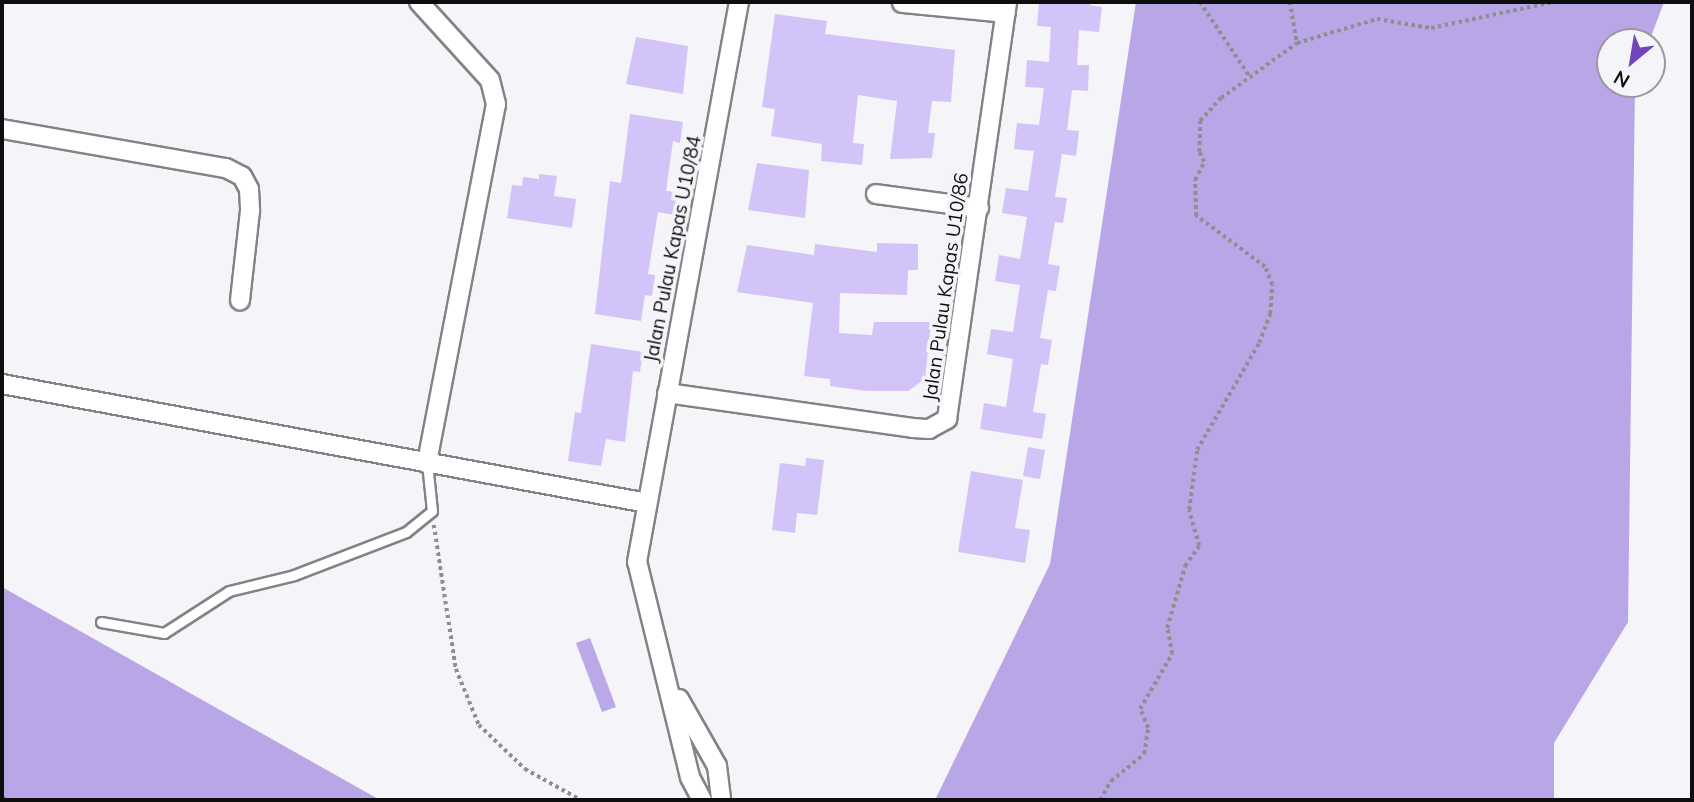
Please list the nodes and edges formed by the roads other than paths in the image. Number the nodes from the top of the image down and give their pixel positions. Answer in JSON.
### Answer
{"nodes":[{"id":1,"x":419,"y":2,"type":"edge"},
{"id":2,"x":739,"y":2,"type":"edge"},
{"id":3,"x":902,"y":3,"type":"edge"},
{"id":4,"x":1007,"y":7,"type":"edge"},
{"id":5,"x":2,"y":129,"type":"edge"},
{"id":6,"x":876,"y":194,"type":"dead end"},
{"id":7,"x":979,"y":208,"type":"junction"},
{"id":8,"x":240,"y":300,"type":"dead end"},
{"id":9,"x":2,"y":384,"type":"edge"},
{"id":10,"x":667,"y":393,"type":"junction"},
{"id":11,"x":427,"y":463,"type":"junction"},
{"id":12,"x":647,"y":503,"type":"junction"},
{"id":13,"x":101,"y":622,"type":"dead end"},
{"id":14,"x":670,"y":684,"type":"junction"},
{"id":15,"x":702,"y":800,"type":"edge"},
{"id":16,"x":721,"y":800,"type":"edge"}],
"edges":[{"from":1,"to":11,"type":"street"},
{"from":2,"to":10,"type":"street","name":"Jalan Pulau Kapas U10/84"},
{"from":3,"to":4,"type":"street"},
{"from":4,"to":7,"type":"street","name":"Jalan Pulau Kapas U10/86"},
{"from":5,"to":8,"type":"street"},
{"from":6,"to":7,"type":"street"},
{"from":7,"to":10,"type":"street","name":"Jalan Pulau Kapas U10/86"},
{"from":9,"to":11,"type":"street"},
{"from":10,"to":12,"type":"street","name":"Jalan Pulau Kapas U10/84"},
{"from":11,"to":12,"type":"street"},
{"from":11,"to":13,"type":"lane"},
{"from":12,"to":14,"type":"street","name":"Jalan Pulau Kapas U10/84"},
{"from":14,"to":15,"type":"street"},
{"from":14,"to":16,"type":"street"}]}
